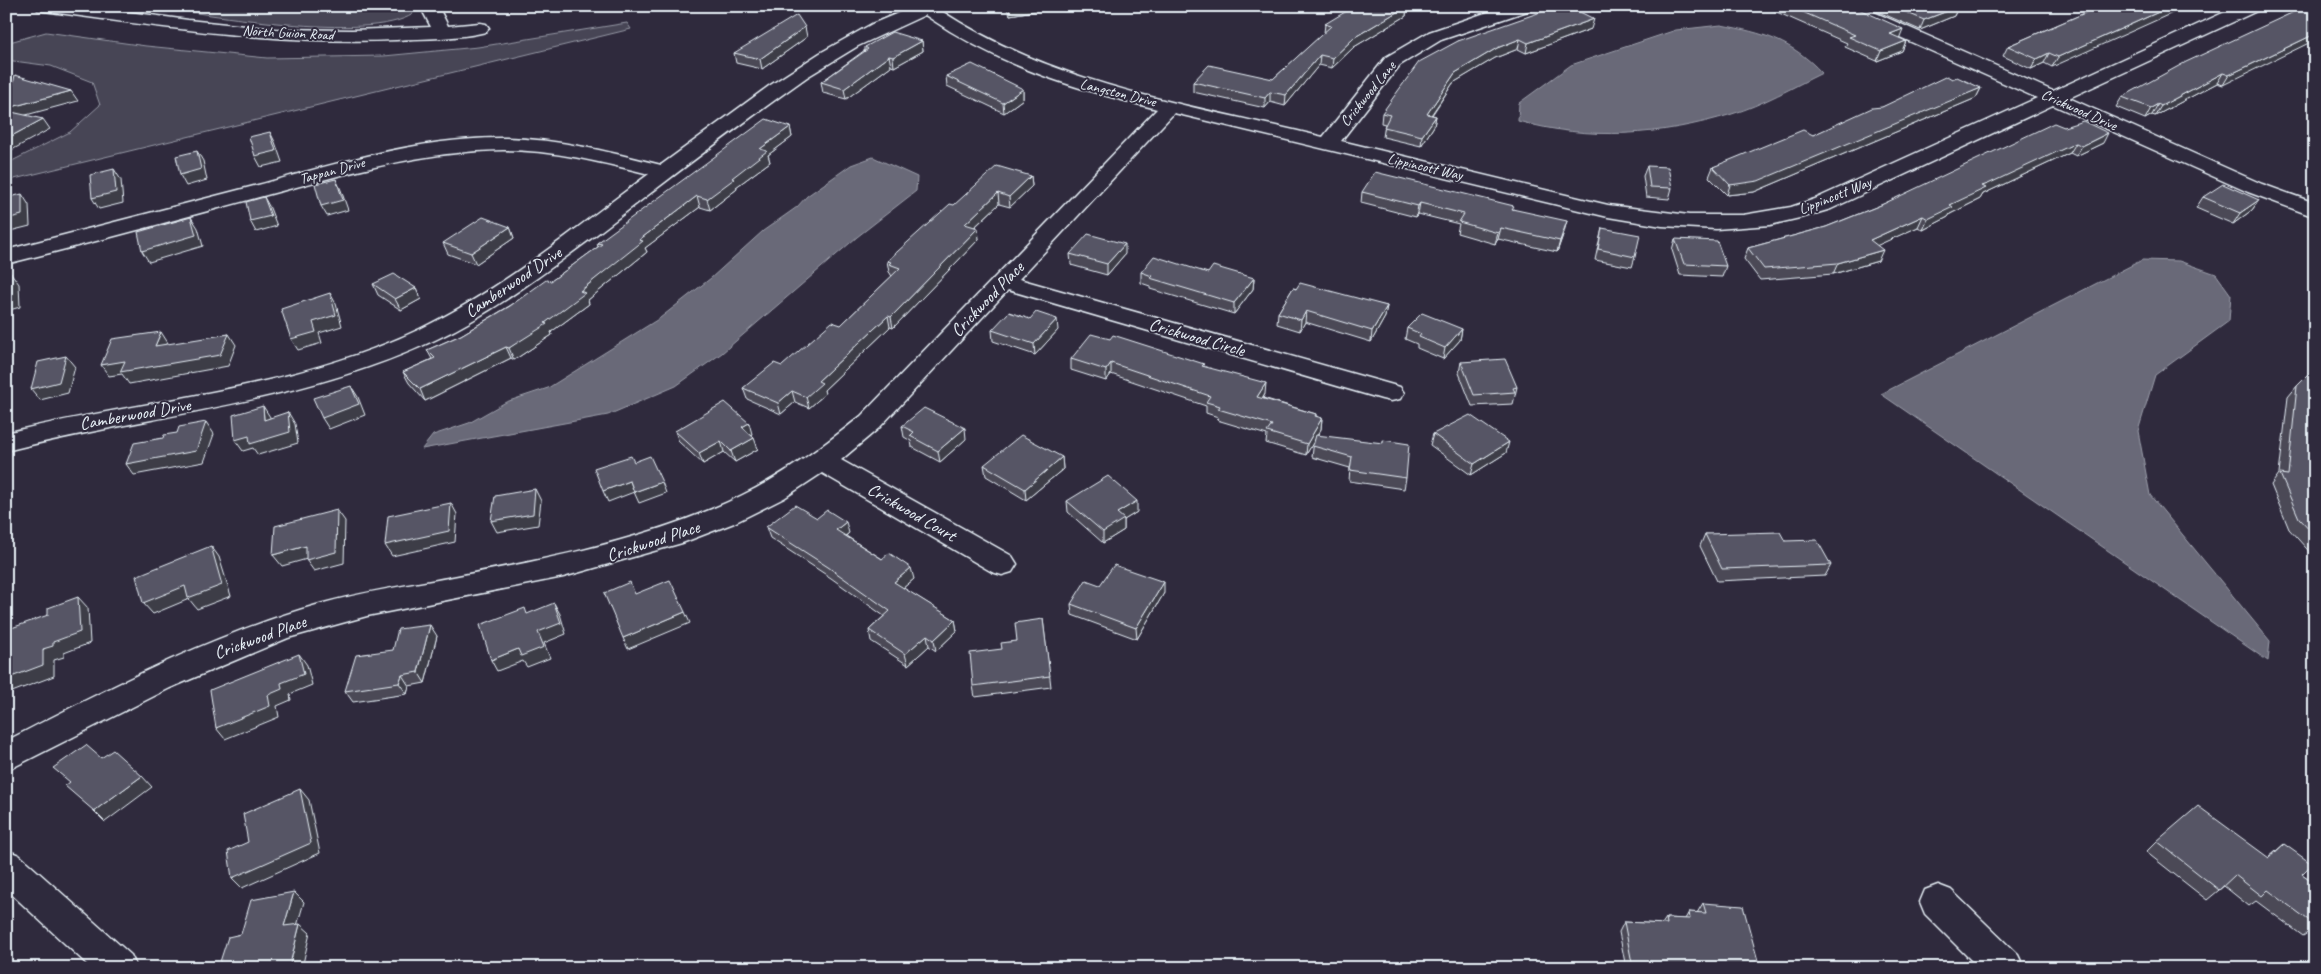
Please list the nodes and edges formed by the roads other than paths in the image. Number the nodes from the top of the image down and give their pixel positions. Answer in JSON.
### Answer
{"nodes":[{"id":1,"x":44,"y":6,"type":"edge"},
{"id":2,"x":429,"y":6,"type":"edge"},
{"id":3,"x":1524,"y":6,"type":"edge"},
{"id":4,"x":1845,"y":6,"type":"edge"},
{"id":5,"x":2253,"y":6,"type":"edge"},
{"id":6,"x":928,"y":7,"type":"edge"},
{"id":7,"x":480,"y":28,"type":"dead end"},
{"id":8,"x":442,"y":32,"type":"junction"},
{"id":9,"x":2053,"y":98,"type":"junction"},
{"id":10,"x":1170,"y":106,"type":"junction"},
{"id":11,"x":1328,"y":144,"type":"junction"},
{"id":12,"x":664,"y":172,"type":"junction"},
{"id":13,"x":2315,"y":211,"type":"edge"},
{"id":14,"x":6,"y":257,"type":"edge"},
{"id":15,"x":1004,"y":282,"type":"junction"},
{"id":16,"x":1391,"y":393,"type":"dead end"},
{"id":17,"x":6,"y":442,"type":"edge"},
{"id":18,"x":822,"y":461,"type":"junction"},
{"id":19,"x":1002,"y":564,"type":"dead end"},
{"id":20,"x":6,"y":757,"type":"edge"},
{"id":21,"x":6,"y":866,"type":"edge"},
{"id":22,"x":1938,"y":902,"type":"dead end"},
{"id":23,"x":118,"y":968,"type":"edge"},
{"id":24,"x":2005,"y":968,"type":"edge"}],
"edges":[{"from":1,"to":8,"type":"street","name":"North Guion Road"},
{"from":2,"to":8,"type":"street"},
{"from":3,"to":11,"type":"street","name":"Crickwood Lane"},
{"from":4,"to":9,"type":"street","name":"Crickwood Drive"},
{"from":5,"to":9,"type":"street","name":"Lippincott Way"},
{"from":6,"to":10,"type":"street","name":"Langston Drive"},
{"from":6,"to":12,"type":"street","name":"Camberwood Drive"},
{"from":7,"to":8,"type":"street","name":"North Guion Road"},
{"from":9,"to":11,"type":"street","name":"Lippincott Way"},
{"from":9,"to":13,"type":"street","name":"Crickwood Drive"},
{"from":10,"to":11,"type":"street","name":"Langston Drive"},
{"from":10,"to":15,"type":"street","name":"Crickwood Place"},
{"from":12,"to":14,"type":"street","name":"Tappan Drive"},
{"from":12,"to":17,"type":"street","name":"Camberwood Drive"},
{"from":15,"to":16,"type":"street","name":"Crickwood Circle"},
{"from":15,"to":18,"type":"street","name":"Crickwood Place"},
{"from":18,"to":19,"type":"street","name":"Crickwood Court"},
{"from":18,"to":20,"type":"street","name":"Crickwood Place"},
{"from":21,"to":23,"type":"street"},
{"from":22,"to":24,"type":"street"}]}
